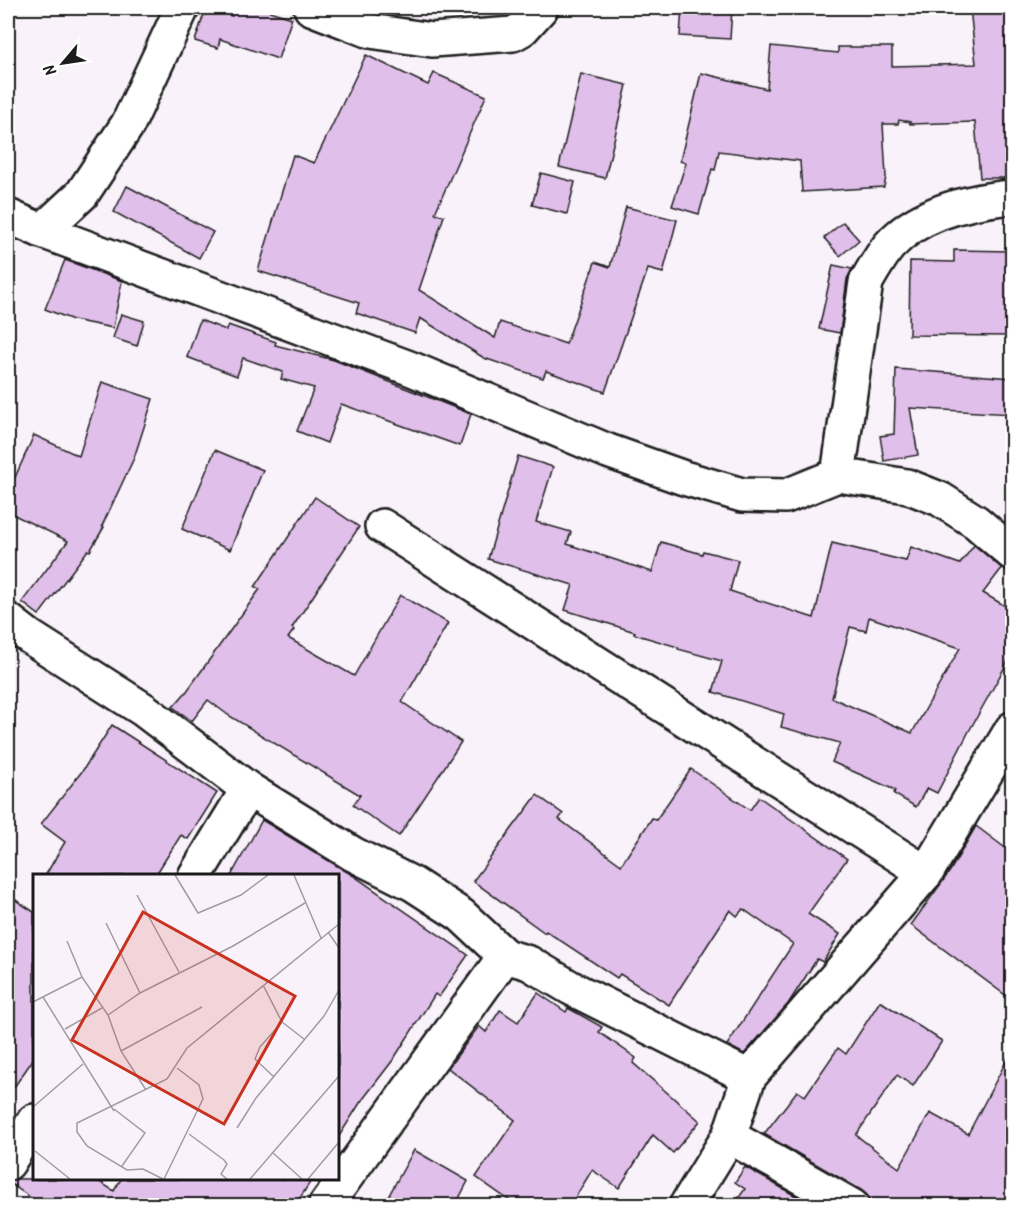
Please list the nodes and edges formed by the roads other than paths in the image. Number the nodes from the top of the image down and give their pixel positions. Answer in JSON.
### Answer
{"nodes":[{"id":1,"x":182,"y":8,"type":"edge"},
{"id":2,"x":311,"y":8,"type":"edge"},
{"id":3,"x":541,"y":8,"type":"edge"},
{"id":4,"x":1012,"y":197,"type":"edge"},
{"id":5,"x":8,"y":216,"type":"edge"},
{"id":6,"x":42,"y":231,"type":"junction"},
{"id":7,"x":838,"y":475,"type":"junction"},
{"id":8,"x":382,"y":526,"type":"dead end"},
{"id":9,"x":1012,"y":553,"type":"edge"},
{"id":10,"x":8,"y":620,"type":"edge"},
{"id":11,"x":1012,"y":729,"type":"edge"},
{"id":12,"x":248,"y":789,"type":"junction"},
{"id":13,"x":926,"y":873,"type":"junction"},
{"id":14,"x":196,"y":874,"type":"edge"},
{"id":15,"x":505,"y":956,"type":"junction"},
{"id":16,"x":749,"y":1077,"type":"junction"},
{"id":17,"x":33,"y":1123,"type":"edge"},
{"id":18,"x":729,"y":1136,"type":"junction"},
{"id":19,"x":8,"y":1163,"type":"edge"},
{"id":20,"x":325,"y":1206,"type":"edge"},
{"id":21,"x":686,"y":1206,"type":"edge"},
{"id":22,"x":852,"y":1206,"type":"edge"}],
"edges":[{"from":1,"to":6,"type":"street"},
{"from":2,"to":3,"type":"street"},
{"from":4,"to":7,"type":"street"},
{"from":5,"to":6,"type":"street"},
{"from":6,"to":7,"type":"street"},
{"from":7,"to":9,"type":"street"},
{"from":8,"to":13,"type":"street"},
{"from":10,"to":12,"type":"street"},
{"from":11,"to":13,"type":"street"},
{"from":12,"to":14,"type":"street"},
{"from":12,"to":15,"type":"street"},
{"from":13,"to":16,"type":"street"},
{"from":15,"to":16,"type":"street"},
{"from":15,"to":20,"type":"street"},
{"from":16,"to":18,"type":"street"},
{"from":17,"to":19,"type":"street"},
{"from":18,"to":21,"type":"street"},
{"from":18,"to":22,"type":"street"}]}
